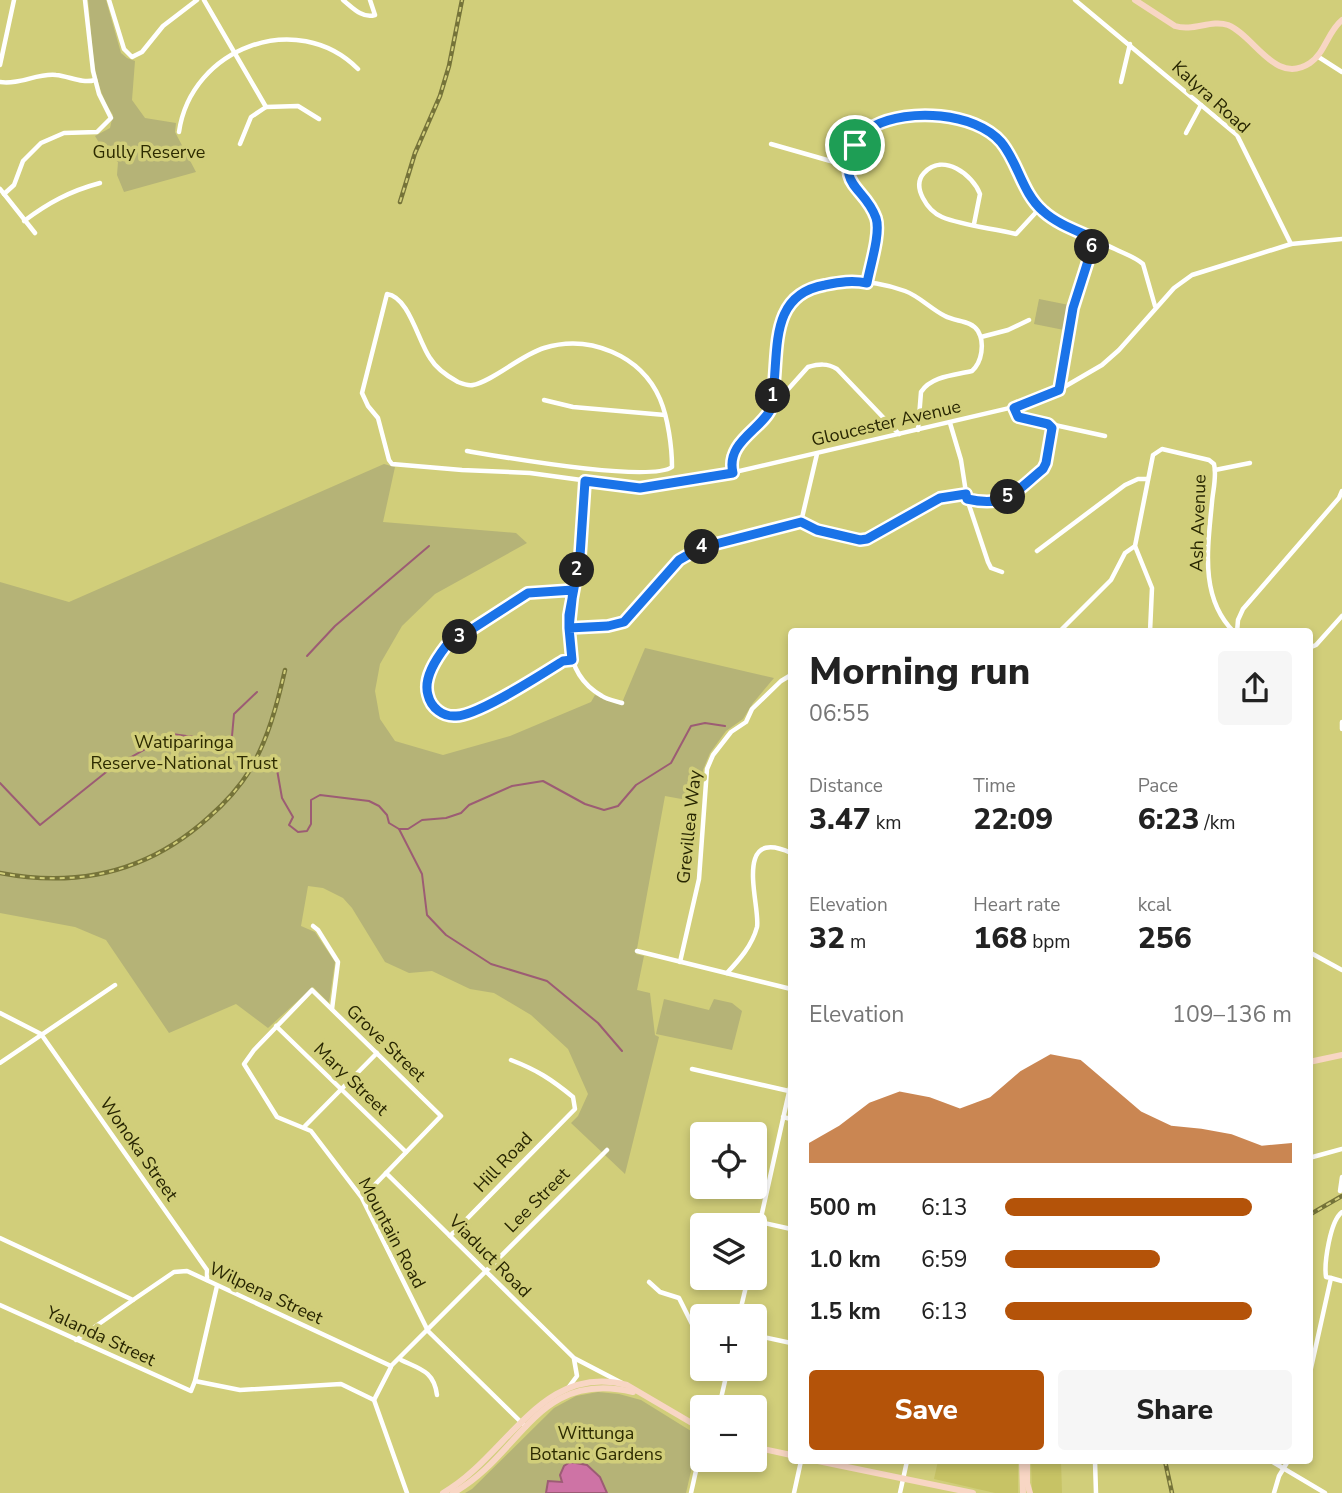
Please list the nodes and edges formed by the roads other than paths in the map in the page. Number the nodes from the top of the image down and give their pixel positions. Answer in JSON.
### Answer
{"nodes":[{"id":1,"x":14,"y":0,"type":"edge"},
{"id":2,"x":85,"y":0,"type":"edge"},
{"id":3,"x":109,"y":0,"type":"edge"},
{"id":4,"x":197,"y":0,"type":"edge"},
{"id":5,"x":204,"y":0,"type":"edge"},
{"id":6,"x":343,"y":0,"type":"edge"},
{"id":7,"x":370,"y":0,"type":"edge"},
{"id":8,"x":1075,"y":0,"type":"edge"},
{"id":9,"x":1135,"y":0,"type":"edge"},
{"id":10,"x":1342,"y":20,"type":"edge"},
{"id":11,"x":1130,"y":44,"type":"junction"},
{"id":12,"x":235,"y":53,"type":"junction"},
{"id":13,"x":1317,"y":56,"type":"junction"},
{"id":14,"x":0,"y":65,"type":"edge"},
{"id":15,"x":358,"y":69,"type":"dead end"},
{"id":16,"x":1342,"y":72,"type":"edge"},
{"id":17,"x":95,"y":80,"type":"junction"},
{"id":18,"x":0,"y":82,"type":"edge"},
{"id":19,"x":1121,"y":82,"type":"dead end"},
{"id":20,"x":1201,"y":104,"type":"junction"},
{"id":21,"x":266,"y":107,"type":"junction"},
{"id":22,"x":319,"y":119,"type":"dead end"},
{"id":23,"x":179,"y":132,"type":"dead end"},
{"id":24,"x":1186,"y":133,"type":"dead end"},
{"id":25,"x":240,"y":144,"type":"dead end"},
{"id":26,"x":771,"y":144,"type":"dead end"},
{"id":27,"x":848,"y":166,"type":"junction"},
{"id":28,"x":100,"y":183,"type":"dead end"},
{"id":29,"x":2,"y":192,"type":"edge"},
{"id":30,"x":1040,"y":208,"type":"junction"},
{"id":31,"x":24,"y":221,"type":"junction"},
{"id":32,"x":974,"y":224,"type":"junction"},
{"id":33,"x":35,"y":233,"type":"dead end"},
{"id":34,"x":1095,"y":239,"type":"junction"},
{"id":35,"x":1342,"y":239,"type":"edge"},
{"id":36,"x":1290,"y":244,"type":"junction"},
{"id":37,"x":867,"y":283,"type":"junction"},
{"id":38,"x":1155,"y":307,"type":"junction"},
{"id":39,"x":1029,"y":320,"type":"dead end"},
{"id":40,"x":981,"y":337,"type":"junction"},
{"id":41,"x":1059,"y":390,"type":"junction"},
{"id":42,"x":544,"y":400,"type":"dead end"},
{"id":43,"x":772,"y":407,"type":"junction"},
{"id":44,"x":1014,"y":408,"type":"junction"},
{"id":45,"x":665,"y":415,"type":"junction"},
{"id":46,"x":950,"y":423,"type":"junction"},
{"id":47,"x":1048,"y":424,"type":"junction"},
{"id":48,"x":918,"y":430,"type":"junction"},
{"id":49,"x":900,"y":434,"type":"junction"},
{"id":50,"x":1105,"y":436,"type":"dead end"},
{"id":51,"x":467,"y":451,"type":"dead end"},
{"id":52,"x":817,"y":454,"type":"junction"},
{"id":53,"x":1251,"y":463,"type":"dead end"},
{"id":54,"x":1215,"y":470,"type":"junction"},
{"id":55,"x":733,"y":473,"type":"junction"},
{"id":56,"x":1147,"y":479,"type":"junction"},
{"id":57,"x":585,"y":481,"type":"junction"},
{"id":58,"x":1342,"y":491,"type":"edge"},
{"id":59,"x":966,"y":497,"type":"junction"},
{"id":60,"x":801,"y":522,"type":"junction"},
{"id":61,"x":1135,"y":546,"type":"junction"},
{"id":62,"x":1037,"y":551,"type":"dead end"},
{"id":63,"x":1002,"y":572,"type":"dead end"},
{"id":64,"x":573,"y":590,"type":"junction"},
{"id":65,"x":1342,"y":616,"type":"edge"},
{"id":66,"x":569,"y":628,"type":"junction"},
{"id":67,"x":1063,"y":628,"type":"edge"},
{"id":68,"x":1150,"y":628,"type":"edge"},
{"id":69,"x":1231,"y":628,"type":"edge"},
{"id":70,"x":1237,"y":628,"type":"edge"},
{"id":71,"x":1313,"y":646,"type":"edge"},
{"id":72,"x":572,"y":660,"type":"junction"},
{"id":73,"x":788,"y":677,"type":"edge"},
{"id":74,"x":622,"y":704,"type":"dead end"},
{"id":75,"x":1342,"y":722,"type":"edge"},
{"id":76,"x":1342,"y":729,"type":"edge"},
{"id":77,"x":788,"y":852,"type":"edge"},
{"id":78,"x":313,"y":926,"type":"dead end"},
{"id":79,"x":637,"y":951,"type":"dead end"},
{"id":80,"x":1313,"y":954,"type":"edge"},
{"id":81,"x":680,"y":962,"type":"junction"},
{"id":82,"x":1342,"y":970,"type":"edge"},
{"id":83,"x":727,"y":973,"type":"junction"},
{"id":84,"x":115,"y":985,"type":"dead end"},
{"id":85,"x":788,"y":988,"type":"edge"},
{"id":86,"x":332,"y":1009,"type":"junction"},
{"id":87,"x":0,"y":1013,"type":"edge"},
{"id":88,"x":276,"y":1026,"type":"junction"},
{"id":89,"x":41,"y":1034,"type":"junction"},
{"id":90,"x":377,"y":1053,"type":"junction"},
{"id":91,"x":1342,"y":1055,"type":"edge"},
{"id":92,"x":511,"y":1060,"type":"dead end"},
{"id":93,"x":1313,"y":1061,"type":"edge"},
{"id":94,"x":0,"y":1063,"type":"edge"},
{"id":95,"x":692,"y":1069,"type":"dead end"},
{"id":96,"x":341,"y":1089,"type":"junction"},
{"id":97,"x":788,"y":1091,"type":"edge"},
{"id":98,"x":788,"y":1095,"type":"edge"},
{"id":99,"x":783,"y":1117,"type":"junction"},
{"id":100,"x":788,"y":1118,"type":"edge"},
{"id":101,"x":305,"y":1126,"type":"junction"},
{"id":102,"x":1342,"y":1149,"type":"edge"},
{"id":103,"x":607,"y":1150,"type":"dead end"},
{"id":104,"x":406,"y":1152,"type":"junction"},
{"id":105,"x":1313,"y":1157,"type":"edge"},
{"id":106,"x":386,"y":1173,"type":"junction"},
{"id":107,"x":1342,"y":1177,"type":"edge"},
{"id":108,"x":1340,"y":1191,"type":"edge"},
{"id":109,"x":362,"y":1198,"type":"junction"},
{"id":110,"x":1342,"y":1212,"type":"edge"},
{"id":111,"x":762,"y":1213,"type":"edge"},
{"id":112,"x":767,"y":1224,"type":"edge"},
{"id":113,"x":788,"y":1228,"type":"edge"},
{"id":114,"x":450,"y":1236,"type":"junction"},
{"id":115,"x":1,"y":1241,"type":"edge"},
{"id":116,"x":486,"y":1272,"type":"junction"},
{"id":117,"x":1331,"y":1278,"type":"junction"},
{"id":118,"x":207,"y":1280,"type":"junction"},
{"id":119,"x":1342,"y":1281,"type":"edge"},
{"id":120,"x":649,"y":1282,"type":"dead end"},
{"id":121,"x":217,"y":1286,"type":"junction"},
{"id":122,"x":133,"y":1300,"type":"junction"},
{"id":123,"x":0,"y":1305,"type":"edge"},
{"id":124,"x":690,"y":1320,"type":"edge"},
{"id":125,"x":428,"y":1331,"type":"junction"},
{"id":126,"x":767,"y":1338,"type":"edge"},
{"id":127,"x":75,"y":1341,"type":"junction"},
{"id":128,"x":788,"y":1342,"type":"edge"},
{"id":129,"x":574,"y":1358,"type":"junction"},
{"id":130,"x":1313,"y":1359,"type":"edge"},
{"id":131,"x":400,"y":1360,"type":"junction"},
{"id":132,"x":391,"y":1366,"type":"junction"},
{"id":133,"x":195,"y":1381,"type":"junction"},
{"id":134,"x":627,"y":1385,"type":"junction"},
{"id":135,"x":568,"y":1388,"type":"junction"},
{"id":136,"x":642,"y":1394,"type":"junction"},
{"id":137,"x":437,"y":1395,"type":"dead end"},
{"id":138,"x":374,"y":1400,"type":"junction"},
{"id":139,"x":690,"y":1422,"type":"edge"},
{"id":140,"x":524,"y":1425,"type":"junction"},
{"id":141,"x":767,"y":1450,"type":"edge"},
{"id":142,"x":788,"y":1454,"type":"edge"},
{"id":143,"x":800,"y":1464,"type":"edge"},
{"id":144,"x":832,"y":1464,"type":"edge"},
{"id":145,"x":906,"y":1464,"type":"edge"},
{"id":146,"x":1022,"y":1464,"type":"edge"},
{"id":147,"x":1027,"y":1464,"type":"edge"},
{"id":148,"x":1096,"y":1464,"type":"edge"},
{"id":149,"x":1277,"y":1464,"type":"edge"},
{"id":150,"x":1286,"y":1464,"type":"edge"},
{"id":151,"x":1284,"y":1468,"type":"junction"},
{"id":152,"x":696,"y":1472,"type":"edge"},
{"id":153,"x":903,"y":1479,"type":"junction"},
{"id":154,"x":949,"y":1491,"type":"edge"},
{"id":155,"x":407,"y":1493,"type":"edge"},
{"id":156,"x":443,"y":1493,"type":"edge"},
{"id":157,"x":453,"y":1493,"type":"edge"},
{"id":158,"x":691,"y":1493,"type":"edge"},
{"id":159,"x":794,"y":1493,"type":"edge"},
{"id":160,"x":900,"y":1493,"type":"edge"},
{"id":161,"x":973,"y":1493,"type":"edge"},
{"id":162,"x":1023,"y":1493,"type":"edge"},
{"id":163,"x":1030,"y":1493,"type":"edge"},
{"id":164,"x":1096,"y":1493,"type":"edge"},
{"id":165,"x":1274,"y":1493,"type":"edge"},
{"id":166,"x":1325,"y":1493,"type":"edge"}],
"edges":[{"from":1,"to":14,"type":"street"},
{"from":2,"to":17,"type":"street"},
{"from":3,"to":4,"type":"street"},
{"from":5,"to":12,"type":"street"},
{"from":6,"to":7,"type":"street"},
{"from":8,"to":11,"type":"street","name":"Kalyra Road"},
{"from":9,"to":13,"type":"main road"},
{"from":10,"to":13,"type":"main road"},
{"from":11,"to":19,"type":"street"},
{"from":11,"to":20,"type":"street","name":"Kalyra Road"},
{"from":12,"to":15,"type":"street"},
{"from":12,"to":21,"type":"street"},
{"from":12,"to":23,"type":"street"},
{"from":13,"to":16,"type":"street"},
{"from":17,"to":18,"type":"street"},
{"from":17,"to":29,"type":"street"},
{"from":20,"to":24,"type":"street"},
{"from":20,"to":36,"type":"street","name":"Kalyra Road"},
{"from":21,"to":22,"type":"street"},
{"from":21,"to":25,"type":"street"},
{"from":26,"to":27,"type":"street"},
{"from":27,"to":30,"type":"street"},
{"from":27,"to":37,"type":"street"},
{"from":28,"to":31,"type":"street"},
{"from":29,"to":31,"type":"street"},
{"from":30,"to":32,"type":"street"},
{"from":30,"to":34,"type":"street"},
{"from":31,"to":33,"type":"street"},
{"from":32,"to":32,"type":"street"},
{"from":34,"to":38,"type":"street"},
{"from":34,"to":41,"type":"street"},
{"from":35,"to":36,"type":"street","name":"Gloucester Avenue"},
{"from":36,"to":38,"type":"street","name":"Gloucester Avenue"},
{"from":37,"to":40,"type":"street"},
{"from":37,"to":43,"type":"street"},
{"from":38,"to":41,"type":"street","name":"Gloucester Avenue"},
{"from":39,"to":40,"type":"street"},
{"from":40,"to":48,"type":"street"},
{"from":41,"to":44,"type":"street","name":"Gloucester Avenue"},
{"from":42,"to":45,"type":"street"},
{"from":43,"to":49,"type":"street"},
{"from":43,"to":55,"type":"street"},
{"from":44,"to":46,"type":"street","name":"Gloucester Avenue"},
{"from":44,"to":47,"type":"street"},
{"from":45,"to":51,"type":"street"},
{"from":45,"to":57,"type":"street","name":"Gloucester Avenue"},
{"from":46,"to":48,"type":"street","name":"Gloucester Avenue"},
{"from":46,"to":59,"type":"street"},
{"from":47,"to":50,"type":"street"},
{"from":47,"to":59,"type":"street"},
{"from":48,"to":49,"type":"street","name":"Gloucester Avenue"},
{"from":49,"to":52,"type":"street","name":"Gloucester Avenue"},
{"from":52,"to":55,"type":"street","name":"Gloucester Avenue"},
{"from":52,"to":60,"type":"street"},
{"from":53,"to":54,"type":"street"},
{"from":54,"to":56,"type":"street","name":"Ash Avenue"},
{"from":54,"to":69,"type":"street","name":"Ash Avenue"},
{"from":55,"to":57,"type":"street","name":"Gloucester Avenue"},
{"from":56,"to":61,"type":"street"},
{"from":56,"to":62,"type":"street"},
{"from":57,"to":64,"type":"street"},
{"from":58,"to":70,"type":"street"},
{"from":59,"to":60,"type":"street"},
{"from":59,"to":63,"type":"street"},
{"from":60,"to":66,"type":"street"},
{"from":61,"to":67,"type":"street"},
{"from":61,"to":68,"type":"street"},
{"from":64,"to":66,"type":"street"},
{"from":64,"to":72,"type":"street"},
{"from":65,"to":71,"type":"street"},
{"from":66,"to":72,"type":"street"},
{"from":72,"to":74,"type":"street"},
{"from":73,"to":81,"type":"street","name":"Grevillea Way"},
{"from":75,"to":76,"type":"street"},
{"from":77,"to":83,"type":"street"},
{"from":78,"to":86,"type":"street"},
{"from":79,"to":81,"type":"street"},
{"from":80,"to":82,"type":"street"},
{"from":81,"to":83,"type":"street"},
{"from":83,"to":85,"type":"street"},
{"from":84,"to":89,"type":"street"},
{"from":86,"to":88,"type":"street","name":"Grove Street"},
{"from":86,"to":90,"type":"street","name":"Grove Street"},
{"from":87,"to":89,"type":"street"},
{"from":88,"to":96,"type":"street","name":"Mary Street"},
{"from":88,"to":101,"type":"street","name":"Mountain Road"},
{"from":89,"to":94,"type":"street"},
{"from":89,"to":118,"type":"street","name":"Wonoka Street"},
{"from":90,"to":96,"type":"street"},
{"from":90,"to":104,"type":"street","name":"Grove Street"},
{"from":91,"to":93,"type":"main road"},
{"from":92,"to":114,"type":"street","name":"Hill Road"},
{"from":95,"to":97,"type":"street"},
{"from":96,"to":101,"type":"street"},
{"from":96,"to":104,"type":"street","name":"Mary Street"},
{"from":98,"to":99,"type":"street"},
{"from":99,"to":100,"type":"street"},
{"from":99,"to":111,"type":"street"},
{"from":101,"to":109,"type":"street","name":"Mountain Road"},
{"from":102,"to":105,"type":"street"},
{"from":103,"to":116,"type":"street","name":"Lee Street"},
{"from":104,"to":106,"type":"street"},
{"from":106,"to":109,"type":"street"},
{"from":106,"to":114,"type":"street","name":"Viaduct Road"},
{"from":107,"to":108,"type":"street"},
{"from":109,"to":125,"type":"street","name":"Mountain Road"},
{"from":110,"to":117,"type":"street"},
{"from":112,"to":113,"type":"street"},
{"from":114,"to":116,"type":"street","name":"Viaduct Road"},
{"from":115,"to":122,"type":"street"},
{"from":116,"to":125,"type":"street","name":"Lee Street"},
{"from":116,"to":129,"type":"street","name":"Viaduct Road"},
{"from":117,"to":119,"type":"street"},
{"from":117,"to":130,"type":"street"},
{"from":118,"to":121,"type":"street","name":"Wilpena Street"},
{"from":118,"to":122,"type":"street","name":"Wilpena Street"},
{"from":120,"to":124,"type":"street"},
{"from":121,"to":132,"type":"street","name":"Wilpena Street"},
{"from":121,"to":133,"type":"street"},
{"from":122,"to":127,"type":"street","name":"Wilpena Street"},
{"from":123,"to":127,"type":"street","name":"Yalanda Street"},
{"from":125,"to":131,"type":"street"},
{"from":125,"to":140,"type":"street"},
{"from":126,"to":128,"type":"street"},
{"from":127,"to":133,"type":"street","name":"Yalanda Street"},
{"from":129,"to":134,"type":"street","name":"Viaduct Road"},
{"from":129,"to":135,"type":"street"},
{"from":131,"to":132,"type":"street"},
{"from":131,"to":137,"type":"street"},
{"from":132,"to":138,"type":"street"},
{"from":133,"to":138,"type":"street"},
{"from":134,"to":135,"type":"main road"},
{"from":134,"to":136,"type":"main road"},
{"from":135,"to":140,"type":"main road"},
{"from":136,"to":139,"type":"main road"},
{"from":136,"to":140,"type":"main road"},
{"from":138,"to":155,"type":"street"},
{"from":140,"to":156,"type":"main road"},
{"from":140,"to":157,"type":"main road"},
{"from":141,"to":142,"type":"main road"},
{"from":143,"to":159,"type":"street"},
{"from":144,"to":153,"type":"main road"},
{"from":145,"to":153,"type":"street"},
{"from":146,"to":162,"type":"main road"},
{"from":147,"to":163,"type":"main road"},
{"from":148,"to":164,"type":"street"},
{"from":149,"to":151,"type":"street"},
{"from":150,"to":151,"type":"street"},
{"from":151,"to":165,"type":"street"},
{"from":151,"to":166,"type":"street"},
{"from":152,"to":158,"type":"street"},
{"from":153,"to":154,"type":"main road"},
{"from":153,"to":160,"type":"street"},
{"from":154,"to":161,"type":"main road"}]}
